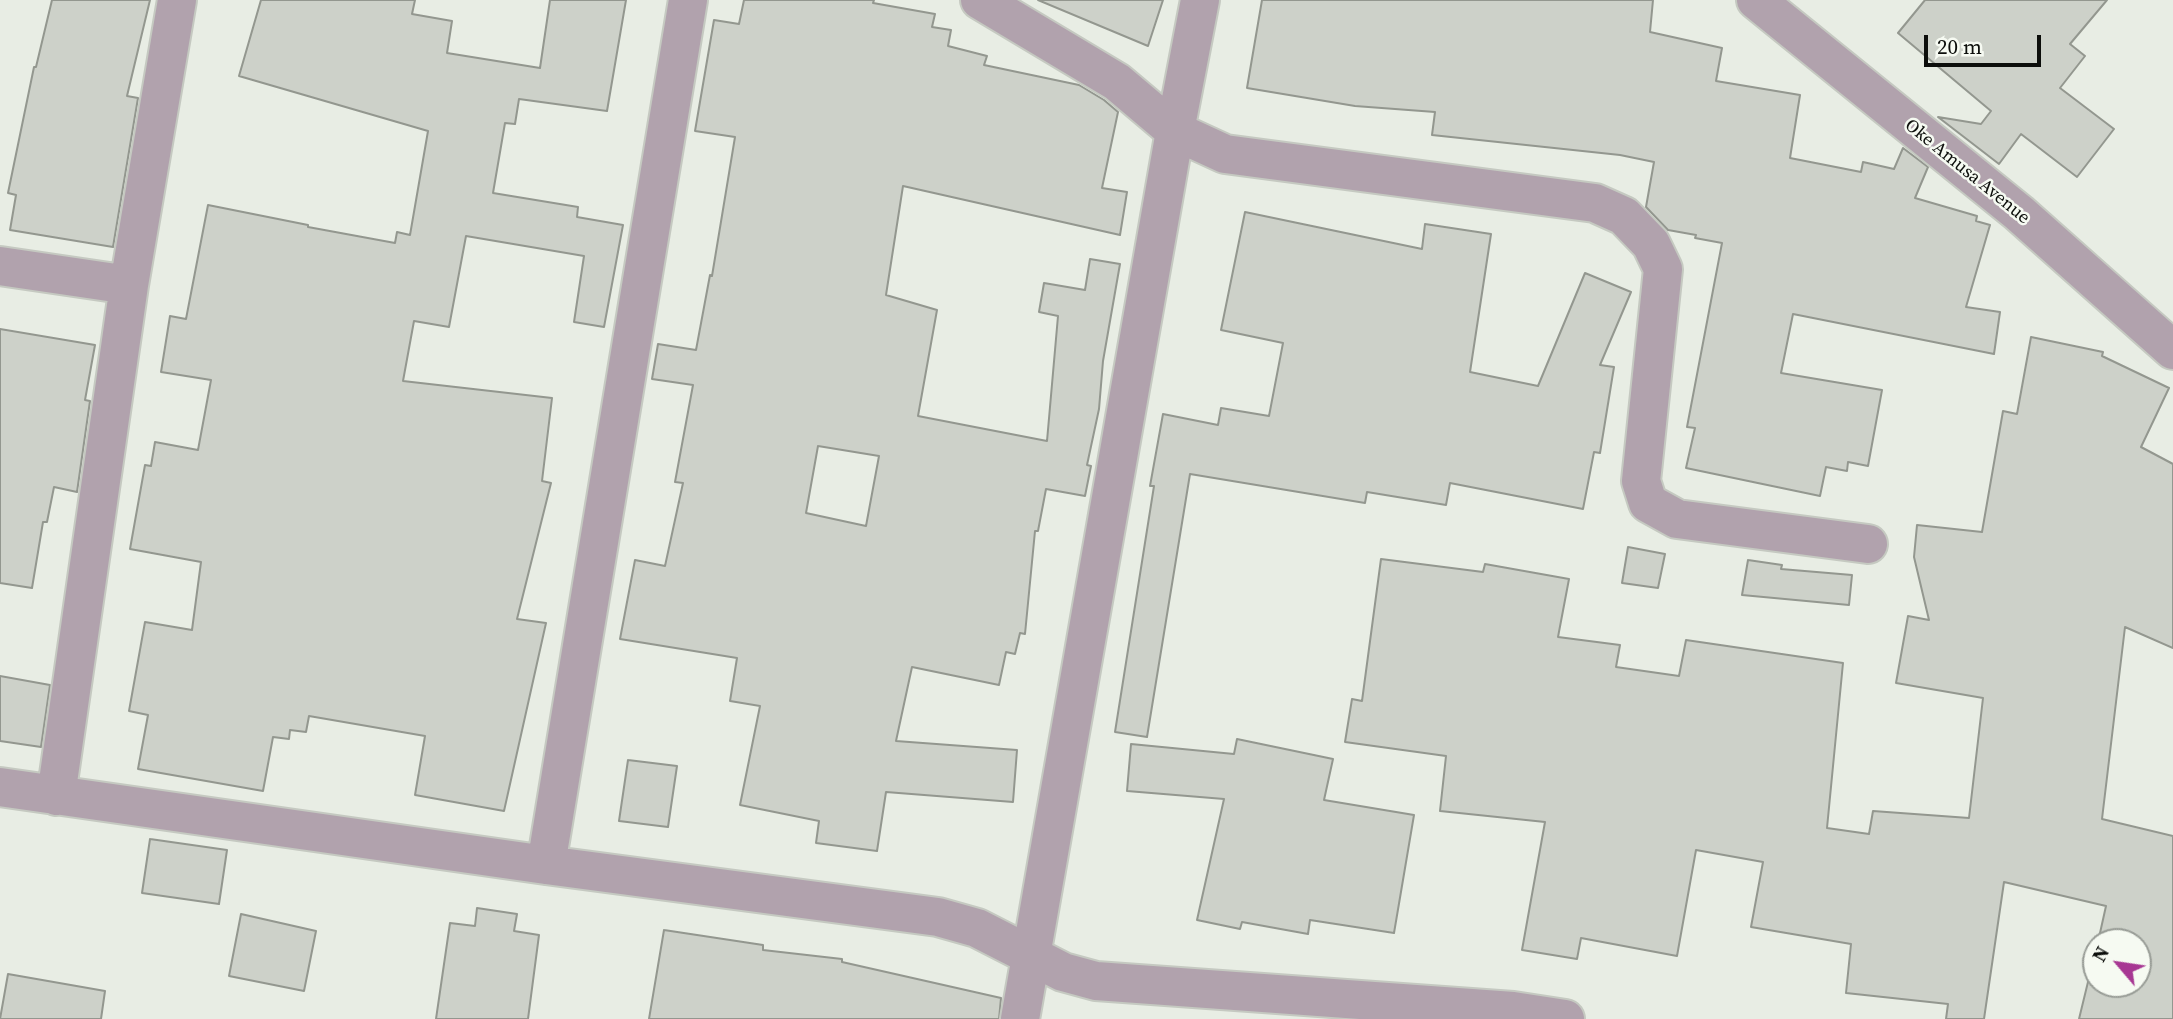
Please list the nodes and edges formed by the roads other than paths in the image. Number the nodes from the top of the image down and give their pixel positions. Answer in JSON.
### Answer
{"nodes":[{"id":1,"x":177,"y":0,"type":"edge"},
{"id":2,"x":688,"y":0,"type":"edge"},
{"id":3,"x":980,"y":0,"type":"edge"},
{"id":4,"x":1200,"y":0,"type":"edge"},
{"id":5,"x":1756,"y":0,"type":"edge"},
{"id":6,"x":1174,"y":131,"type":"junction"},
{"id":7,"x":0,"y":265,"type":"edge"},
{"id":8,"x":129,"y":285,"type":"junction"},
{"id":9,"x":2173,"y":350,"type":"edge"},
{"id":10,"x":1868,"y":544,"type":"dead end"},
{"id":11,"x":0,"y":787,"type":"edge"},
{"id":12,"x":56,"y":796,"type":"junction"},
{"id":13,"x":546,"y":865,"type":"junction"},
{"id":14,"x":1029,"y":955,"type":"junction"},
{"id":15,"x":1020,"y":1019,"type":"edge"},
{"id":16,"x":1566,"y":1019,"type":"edge"}],
"edges":[{"from":1,"to":8,"type":"street"},
{"from":2,"to":13,"type":"street"},
{"from":3,"to":6,"type":"street"},
{"from":4,"to":6,"type":"street"},
{"from":5,"to":9,"type":"street","name":"Oke Amusa Avenue"},
{"from":6,"to":10,"type":"street"},
{"from":6,"to":14,"type":"street"},
{"from":7,"to":8,"type":"street"},
{"from":8,"to":12,"type":"street"},
{"from":11,"to":12,"type":"street"},
{"from":12,"to":13,"type":"street"},
{"from":13,"to":14,"type":"street"},
{"from":14,"to":15,"type":"street"},
{"from":14,"to":16,"type":"street"}]}
